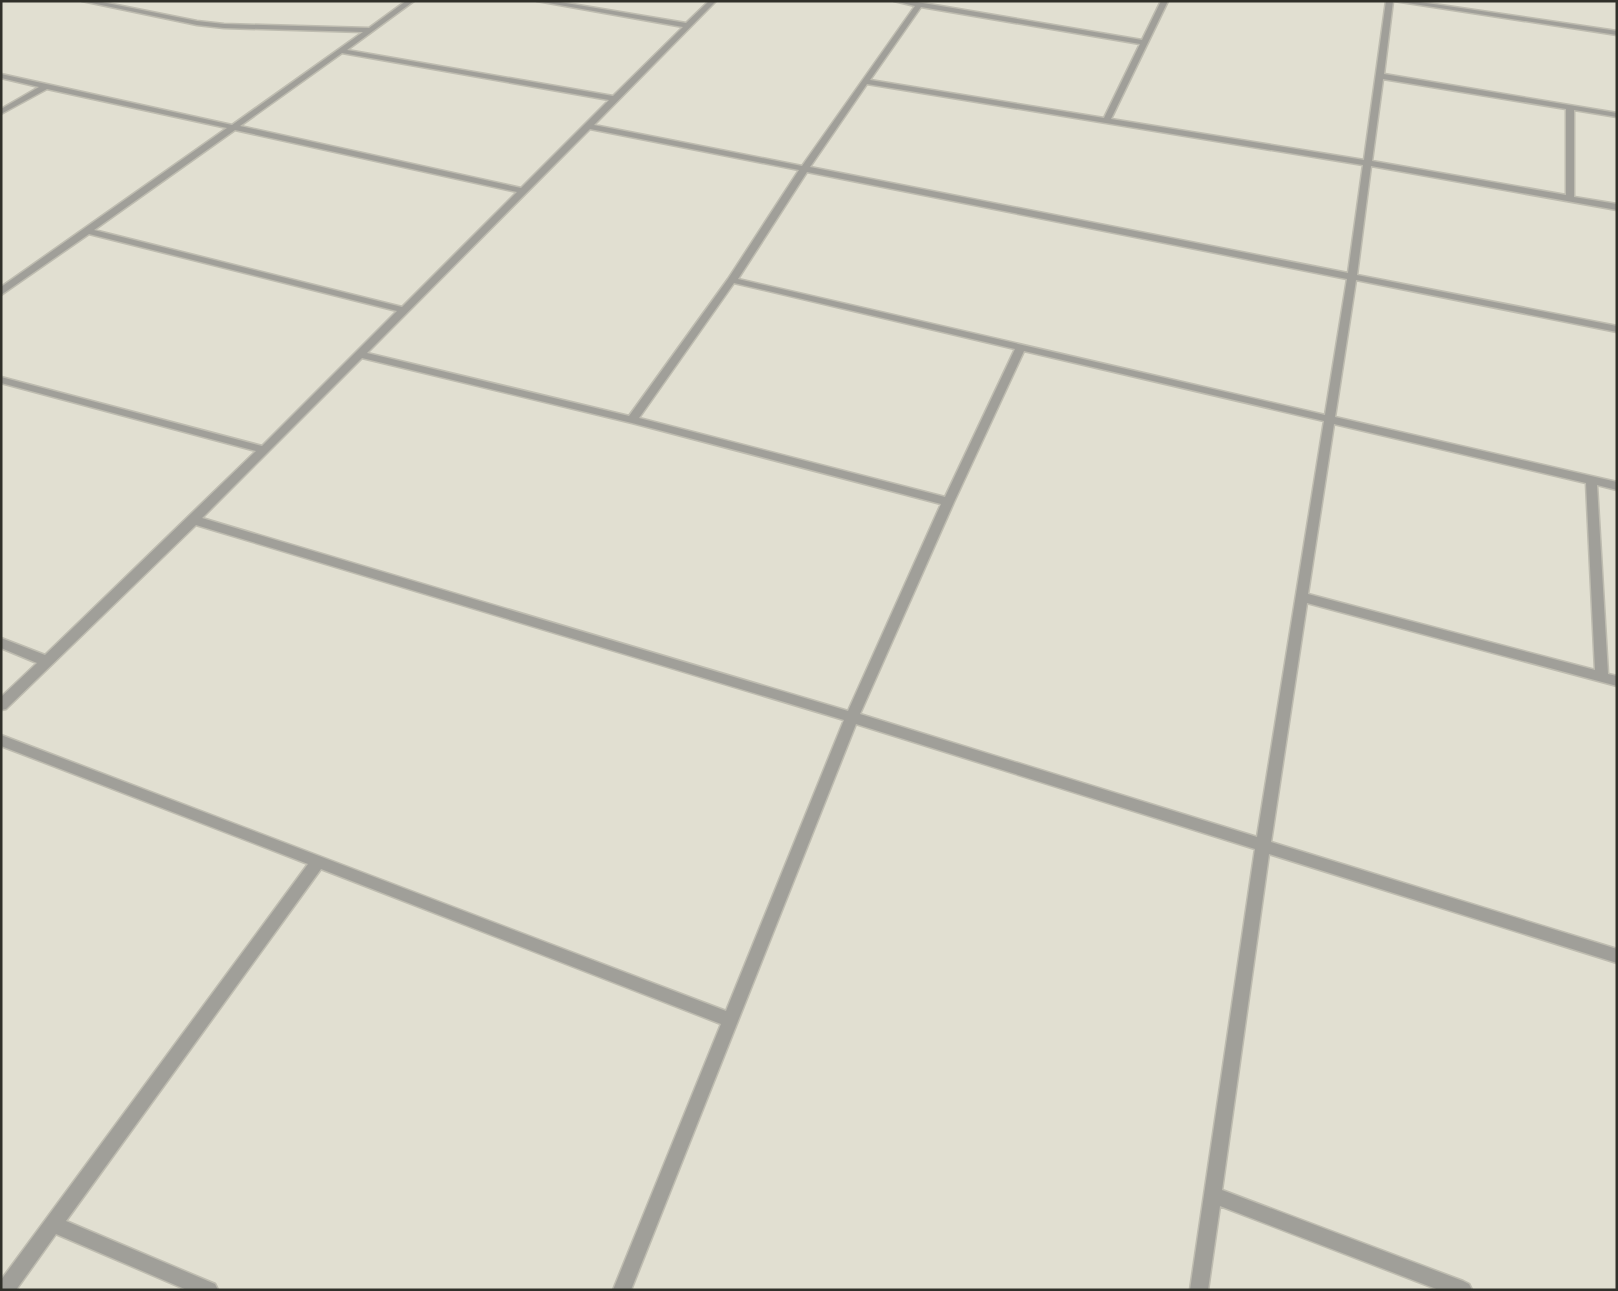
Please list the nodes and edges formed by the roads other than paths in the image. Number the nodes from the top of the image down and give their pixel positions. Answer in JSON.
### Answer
{"nodes":[{"id":1,"x":85,"y":1,"type":"edge"},
{"id":2,"x":141,"y":1,"type":"edge"},
{"id":3,"x":411,"y":1,"type":"edge"},
{"id":4,"x":540,"y":1,"type":"edge"},
{"id":5,"x":713,"y":1,"type":"edge"},
{"id":6,"x":897,"y":1,"type":"edge"},
{"id":7,"x":1165,"y":1,"type":"edge"},
{"id":8,"x":1390,"y":1,"type":"edge"},
{"id":9,"x":1397,"y":1,"type":"edge"},
{"id":10,"x":919,"y":5,"type":"junction"},
{"id":11,"x":127,"y":9,"type":"junction"},
{"id":12,"x":689,"y":26,"type":"junction"},
{"id":13,"x":371,"y":30,"type":"junction"},
{"id":14,"x":1617,"y":33,"type":"edge"},
{"id":15,"x":1144,"y":42,"type":"junction"},
{"id":16,"x":342,"y":51,"type":"junction"},
{"id":17,"x":1,"y":76,"type":"edge"},
{"id":18,"x":1379,"y":76,"type":"junction"},
{"id":19,"x":867,"y":82,"type":"junction"},
{"id":20,"x":46,"y":86,"type":"junction"},
{"id":21,"x":615,"y":99,"type":"junction"},
{"id":22,"x":1570,"y":107,"type":"junction"},
{"id":23,"x":1,"y":112,"type":"edge"},
{"id":24,"x":1617,"y":115,"type":"edge"},
{"id":25,"x":1106,"y":120,"type":"junction"},
{"id":26,"x":588,"y":126,"type":"junction"},
{"id":27,"x":236,"y":127,"type":"junction"},
{"id":28,"x":1367,"y":163,"type":"junction"},
{"id":29,"x":805,"y":168,"type":"junction"},
{"id":30,"x":522,"y":191,"type":"junction"},
{"id":31,"x":1570,"y":197,"type":"junction"},
{"id":32,"x":1617,"y":207,"type":"edge"},
{"id":33,"x":88,"y":231,"type":"junction"},
{"id":34,"x":1352,"y":276,"type":"junction"},
{"id":35,"x":732,"y":280,"type":"junction"},
{"id":36,"x":1,"y":292,"type":"edge"},
{"id":37,"x":403,"y":310,"type":"junction"},
{"id":38,"x":1617,"y":329,"type":"edge"},
{"id":39,"x":1021,"y":348,"type":"junction"},
{"id":40,"x":359,"y":354,"type":"junction"},
{"id":41,"x":1,"y":380,"type":"edge"},
{"id":42,"x":1331,"y":418,"type":"junction"},
{"id":43,"x":632,"y":420,"type":"junction"},
{"id":44,"x":264,"y":450,"type":"junction"},
{"id":45,"x":1591,"y":480,"type":"junction"},
{"id":46,"x":1617,"y":486,"type":"edge"},
{"id":47,"x":948,"y":502,"type":"junction"},
{"id":48,"x":194,"y":520,"type":"junction"},
{"id":49,"x":1302,"y":597,"type":"junction"},
{"id":50,"x":1,"y":643,"type":"edge"},
{"id":51,"x":46,"y":661,"type":"junction"},
{"id":52,"x":1602,"y":677,"type":"junction"},
{"id":53,"x":1617,"y":681,"type":"edge"},
{"id":54,"x":1,"y":705,"type":"edge"},
{"id":55,"x":852,"y":716,"type":"junction"},
{"id":56,"x":1,"y":740,"type":"edge"},
{"id":57,"x":1263,"y":846,"type":"junction"},
{"id":58,"x":318,"y":862,"type":"junction"},
{"id":59,"x":1617,"y":956,"type":"edge"},
{"id":60,"x":730,"y":1020,"type":"junction"},
{"id":61,"x":1213,"y":1195,"type":"junction"},
{"id":62,"x":52,"y":1224,"type":"junction"},
{"id":63,"x":4,"y":1290,"type":"edge"},
{"id":64,"x":209,"y":1290,"type":"edge"},
{"id":65,"x":622,"y":1290,"type":"edge"},
{"id":66,"x":1199,"y":1290,"type":"edge"},
{"id":67,"x":1463,"y":1290,"type":"edge"}],
"edges":[{"from":1,"to":11,"type":"street"},
{"from":2,"to":11,"type":"street"},
{"from":3,"to":13,"type":"street"},
{"from":4,"to":12,"type":"street"},
{"from":5,"to":12,"type":"street"},
{"from":6,"to":10,"type":"street"},
{"from":7,"to":15,"type":"street"},
{"from":8,"to":18,"type":"street"},
{"from":9,"to":14,"type":"street"},
{"from":10,"to":15,"type":"street"},
{"from":10,"to":19,"type":"street"},
{"from":11,"to":13,"type":"street"},
{"from":12,"to":21,"type":"street"},
{"from":13,"to":16,"type":"street"},
{"from":15,"to":25,"type":"street"},
{"from":16,"to":21,"type":"street"},
{"from":16,"to":27,"type":"street"},
{"from":17,"to":20,"type":"street"},
{"from":18,"to":22,"type":"street"},
{"from":18,"to":28,"type":"street"},
{"from":19,"to":25,"type":"street"},
{"from":19,"to":29,"type":"street"},
{"from":20,"to":23,"type":"street"},
{"from":20,"to":27,"type":"street"},
{"from":21,"to":26,"type":"street"},
{"from":22,"to":24,"type":"street"},
{"from":22,"to":31,"type":"street"},
{"from":25,"to":28,"type":"street"},
{"from":26,"to":29,"type":"street"},
{"from":26,"to":30,"type":"street"},
{"from":27,"to":30,"type":"street"},
{"from":27,"to":33,"type":"street"},
{"from":28,"to":31,"type":"street"},
{"from":28,"to":34,"type":"street"},
{"from":29,"to":34,"type":"street"},
{"from":29,"to":35,"type":"street"},
{"from":30,"to":37,"type":"street"},
{"from":31,"to":32,"type":"street"},
{"from":33,"to":36,"type":"street"},
{"from":33,"to":37,"type":"street"},
{"from":34,"to":38,"type":"street"},
{"from":34,"to":42,"type":"street"},
{"from":35,"to":39,"type":"street"},
{"from":35,"to":43,"type":"street"},
{"from":37,"to":40,"type":"street"},
{"from":39,"to":42,"type":"street"},
{"from":39,"to":47,"type":"street"},
{"from":40,"to":43,"type":"street"},
{"from":40,"to":44,"type":"street"},
{"from":41,"to":44,"type":"street"},
{"from":42,"to":45,"type":"street"},
{"from":42,"to":49,"type":"street"},
{"from":43,"to":47,"type":"street"},
{"from":44,"to":48,"type":"street"},
{"from":45,"to":46,"type":"street"},
{"from":45,"to":52,"type":"street"},
{"from":47,"to":55,"type":"street"},
{"from":48,"to":51,"type":"street"},
{"from":48,"to":55,"type":"street"},
{"from":49,"to":52,"type":"street"},
{"from":49,"to":57,"type":"street"},
{"from":50,"to":51,"type":"street"},
{"from":51,"to":54,"type":"street"},
{"from":52,"to":53,"type":"street"},
{"from":55,"to":57,"type":"street"},
{"from":55,"to":60,"type":"street"},
{"from":56,"to":58,"type":"street"},
{"from":57,"to":59,"type":"street"},
{"from":57,"to":61,"type":"street"},
{"from":58,"to":60,"type":"street"},
{"from":58,"to":62,"type":"street"},
{"from":60,"to":65,"type":"street"},
{"from":61,"to":66,"type":"street"},
{"from":61,"to":67,"type":"street"},
{"from":62,"to":63,"type":"street"},
{"from":62,"to":64,"type":"street"}]}
